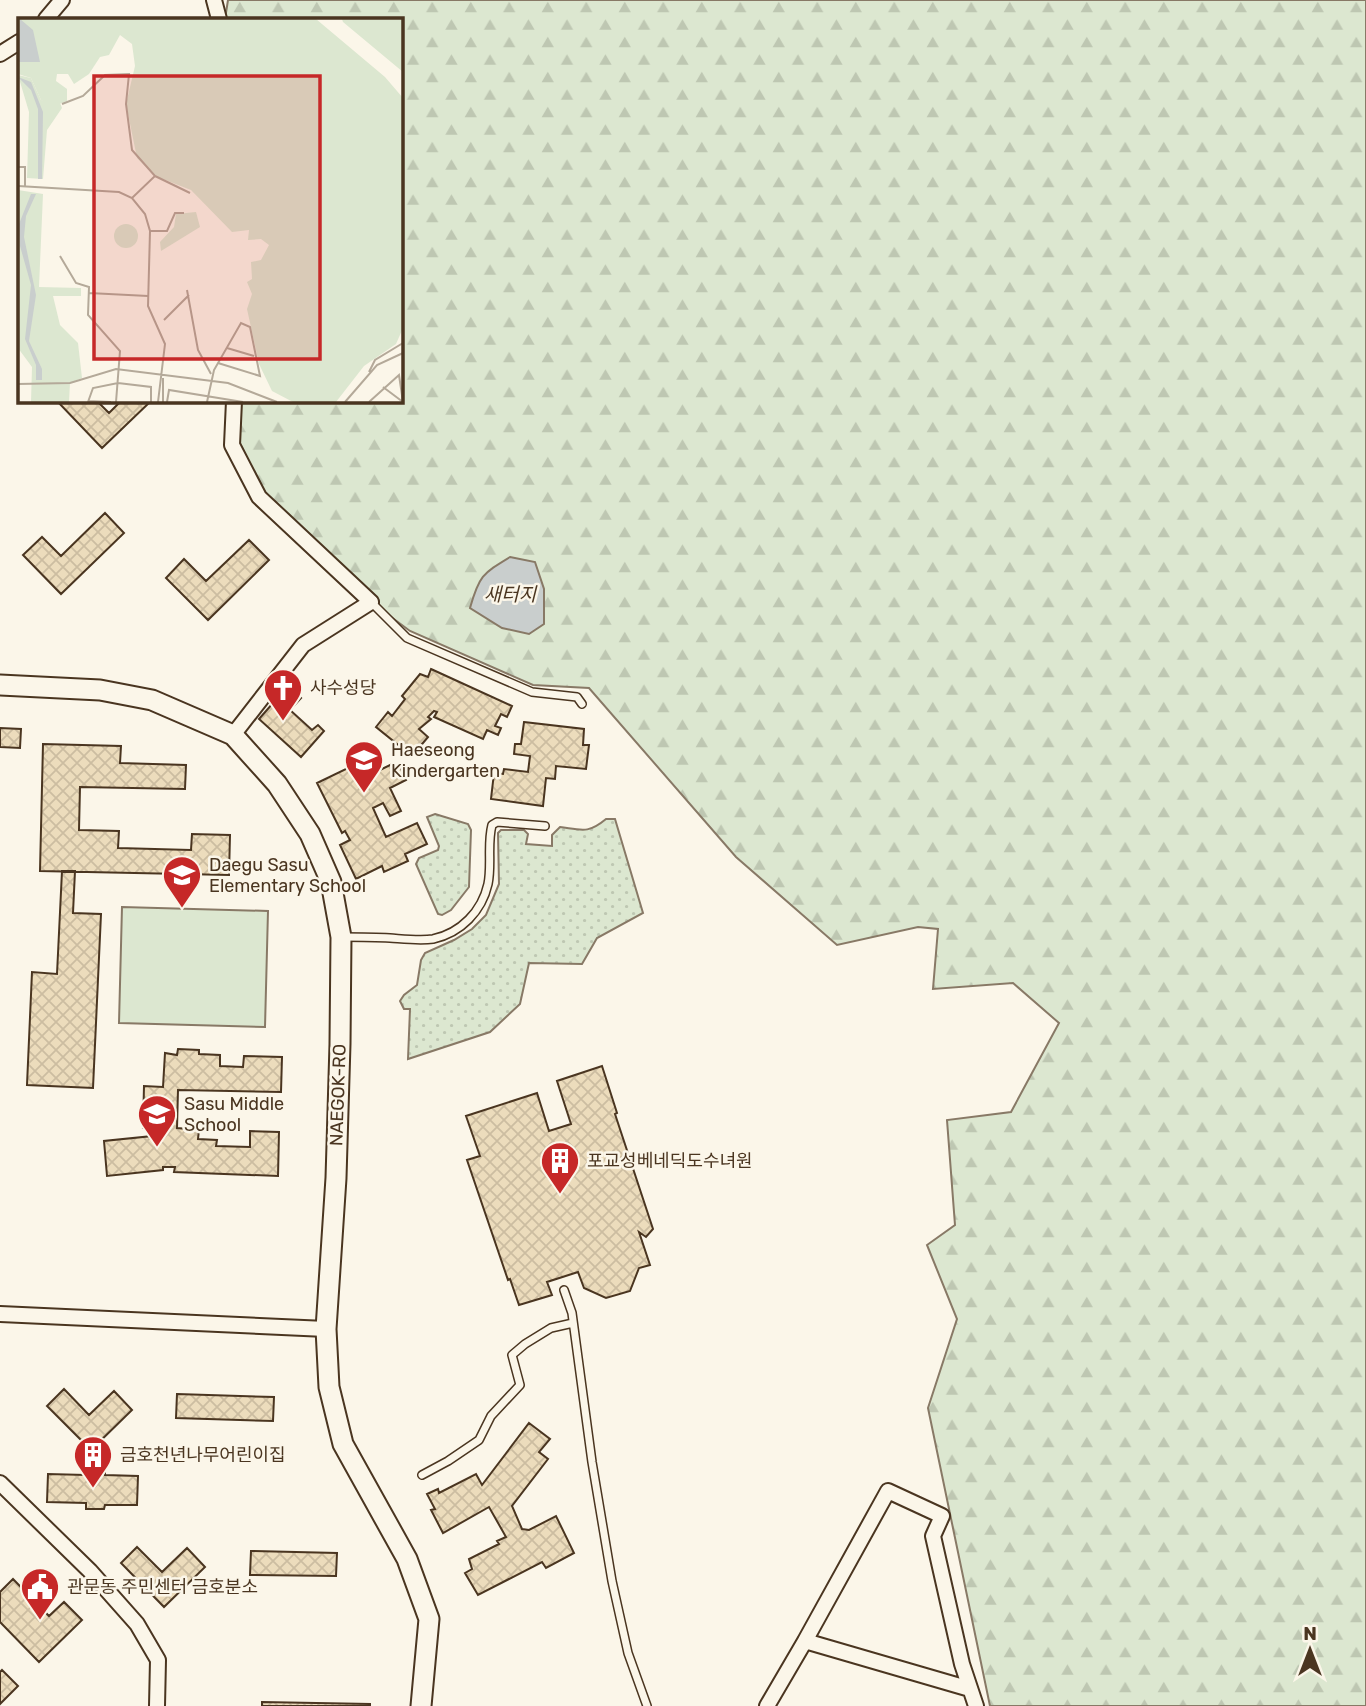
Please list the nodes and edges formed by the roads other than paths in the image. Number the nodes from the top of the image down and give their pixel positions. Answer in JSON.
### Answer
{"nodes":[{"id":1,"x":62,"y":0,"type":"edge"},
{"id":2,"x":214,"y":0,"type":"edge"},
{"id":3,"x":47,"y":18,"type":"edge"},
{"id":4,"x":219,"y":18,"type":"edge"},
{"id":5,"x":18,"y":43,"type":"edge"},
{"id":6,"x":0,"y":54,"type":"edge"},
{"id":7,"x":234,"y":402,"type":"edge"},
{"id":8,"x":372,"y":602,"type":"junction"},
{"id":9,"x":0,"y":685,"type":"edge"},
{"id":10,"x":582,"y":704,"type":"dead end"},
{"id":11,"x":233,"y":735,"type":"junction"},
{"id":12,"x":545,"y":827,"type":"dead end"},
{"id":13,"x":341,"y":937,"type":"junction"},
{"id":14,"x":564,"y":1290,"type":"dead end"},
{"id":15,"x":0,"y":1314,"type":"edge"},
{"id":16,"x":573,"y":1322,"type":"junction"},
{"id":17,"x":326,"y":1329,"type":"junction"},
{"id":18,"x":422,"y":1475,"type":"dead end"},
{"id":19,"x":0,"y":1483,"type":"edge"},
{"id":20,"x":805,"y":1641,"type":"junction"},
{"id":21,"x":970,"y":1689,"type":"junction"},
{"id":22,"x":157,"y":1706,"type":"edge"},
{"id":23,"x":421,"y":1706,"type":"edge"},
{"id":24,"x":647,"y":1706,"type":"edge"},
{"id":25,"x":767,"y":1706,"type":"edge"},
{"id":26,"x":976,"y":1706,"type":"edge"}],
"edges":[{"from":1,"to":3,"type":"street"},
{"from":2,"to":4,"type":"street"},
{"from":5,"to":6,"type":"street"},
{"from":7,"to":8,"type":"street"},
{"from":8,"to":10,"type":"lane"},
{"from":8,"to":11,"type":"street"},
{"from":9,"to":11,"type":"main road","name":"NAEGOK-RO"},
{"from":11,"to":13,"type":"main road","name":"NAEGOK-RO"},
{"from":12,"to":13,"type":"lane"},
{"from":13,"to":17,"type":"main road","name":"NAEGOK-RO"},
{"from":14,"to":16,"type":"lane"},
{"from":15,"to":17,"type":"street"},
{"from":16,"to":18,"type":"lane"},
{"from":16,"to":24,"type":"lane"},
{"from":17,"to":23,"type":"main road","name":"NAEGOK-RO"},
{"from":19,"to":22,"type":"street"},
{"from":20,"to":21,"type":"street"},
{"from":20,"to":21,"type":"street"},
{"from":20,"to":25,"type":"street"},
{"from":21,"to":26,"type":"street"}]}
